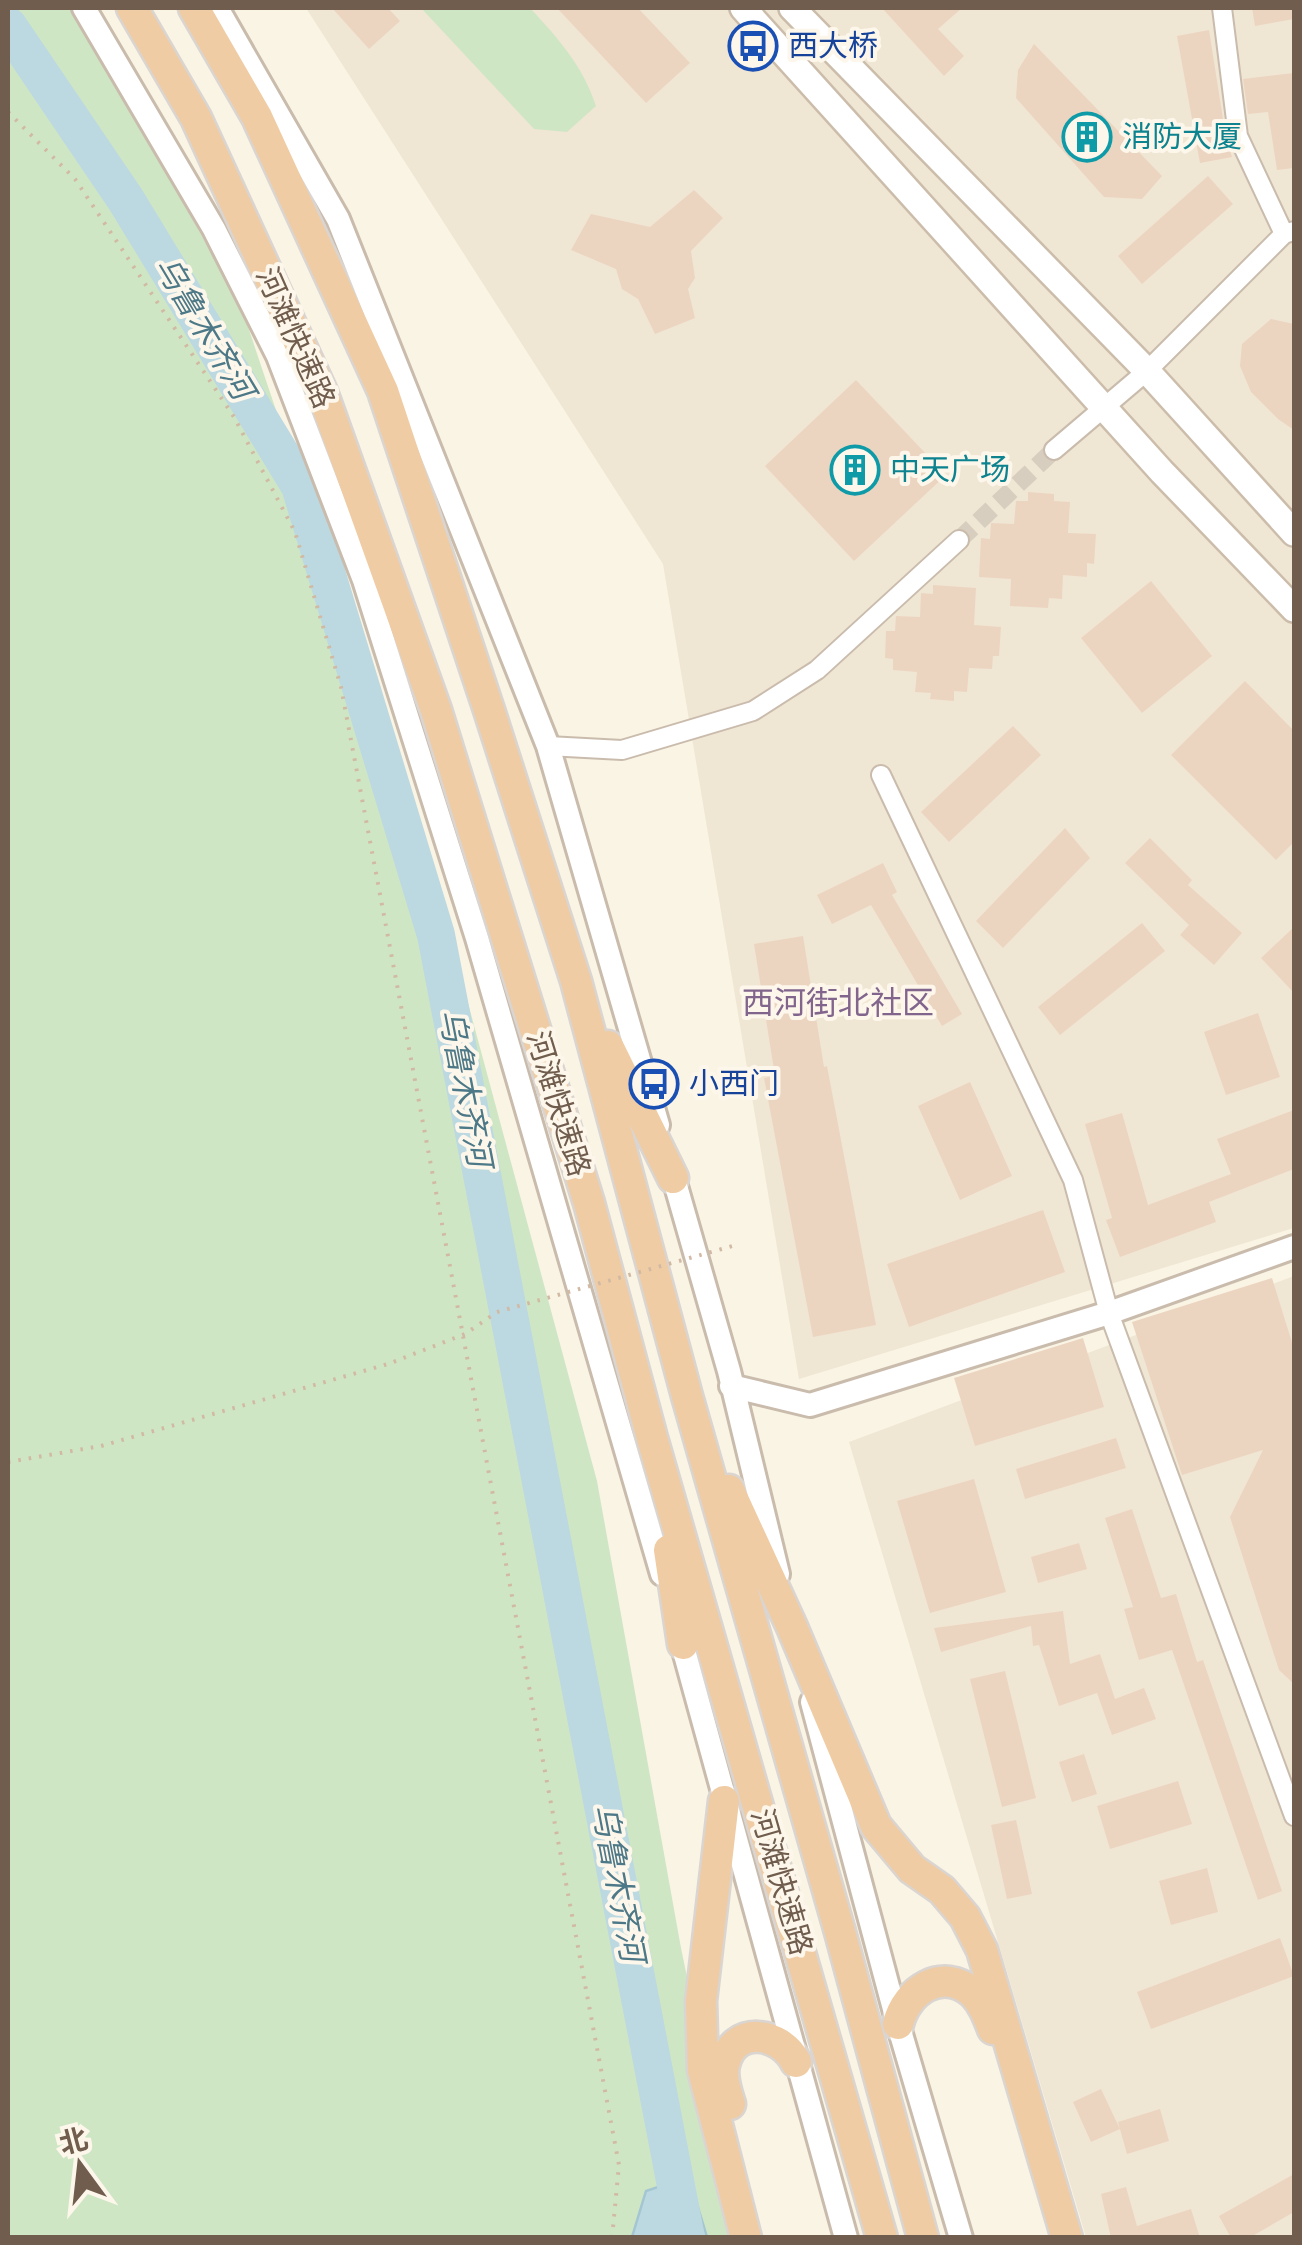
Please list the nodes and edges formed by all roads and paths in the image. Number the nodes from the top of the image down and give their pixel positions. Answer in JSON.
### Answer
{"nodes":[{"id":1,"x":84,"y":8,"type":"edge"},
{"id":2,"x":132,"y":8,"type":"edge"},
{"id":3,"x":194,"y":8,"type":"edge"},
{"id":4,"x":217,"y":8,"type":"edge"},
{"id":5,"x":742,"y":8,"type":"edge"},
{"id":6,"x":792,"y":8,"type":"edge"},
{"id":7,"x":1222,"y":8,"type":"edge"},
{"id":8,"x":8,"y":112,"type":"edge"},
{"id":9,"x":1289,"y":232,"type":"edge"},
{"id":10,"x":1146,"y":371,"type":"junction"},
{"id":11,"x":401,"y":378,"type":"junction"},
{"id":12,"x":1104,"y":409,"type":"junction"},
{"id":13,"x":1054,"y":450,"type":"tunnel mouth"},
{"id":14,"x":1294,"y":532,"type":"edge"},
{"id":15,"x":958,"y":540,"type":"tunnel mouth"},
{"id":16,"x":434,"y":546,"type":"junction"},
{"id":17,"x":1294,"y":610,"type":"edge"},
{"id":18,"x":548,"y":746,"type":"junction"},
{"id":19,"x":880,"y":775,"type":"dead end"},
{"id":20,"x":576,"y":981,"type":"junction"},
{"id":21,"x":673,"y":1178,"type":"junction"},
{"id":22,"x":736,"y":1245,"type":"dead end"},
{"id":23,"x":1294,"y":1247,"type":"edge"},
{"id":24,"x":1109,"y":1313,"type":"junction"},
{"id":25,"x":465,"y":1334,"type":"junction"},
{"id":26,"x":731,"y":1386,"type":"junction"},
{"id":27,"x":687,"y":1396,"type":"junction"},
{"id":28,"x":652,"y":1438,"type":"junction"},
{"id":29,"x":8,"y":1462,"type":"edge"},
{"id":30,"x":792,"y":1627,"type":"junction"},
{"id":31,"x":682,"y":1644,"type":"junction"},
{"id":32,"x":724,"y":1801,"type":"junction"},
{"id":33,"x":1294,"y":1816,"type":"edge"},
{"id":34,"x":898,"y":2024,"type":"junction"},
{"id":35,"x":796,"y":2062,"type":"junction"},
{"id":36,"x":612,"y":2238,"type":"edge"},
{"id":37,"x":746,"y":2238,"type":"edge"},
{"id":38,"x":764,"y":2238,"type":"edge"},
{"id":39,"x":846,"y":2238,"type":"edge"},
{"id":40,"x":882,"y":2238,"type":"edge"},
{"id":41,"x":923,"y":2238,"type":"edge"},
{"id":42,"x":961,"y":2238,"type":"edge"},
{"id":43,"x":1055,"y":2238,"type":"edge"},
{"id":44,"x":1068,"y":2238,"type":"edge"}],
"edges":[{"from":1,"to":31,"type":"street"},
{"from":2,"to":28,"type":"highway","name":"河滩快速路"},
{"from":3,"to":16,"type":"highway","name":"河滩快速路"},
{"from":4,"to":11,"type":"street"},
{"from":5,"to":12,"type":"main road"},
{"from":6,"to":10,"type":"main road"},
{"from":7,"to":9,"type":"street"},
{"from":8,"to":25,"type":"path"},
{"from":9,"to":10,"type":"street"},
{"from":10,"to":12,"type":"street"},
{"from":10,"to":14,"type":"main road"},
{"from":11,"to":16,"type":"highway"},
{"from":11,"to":18,"type":"street"},
{"from":12,"to":13,"type":"street"},
{"from":12,"to":17,"type":"main road"},
{"from":15,"to":18,"type":"street"},
{"from":16,"to":20,"type":"highway","name":"河滩快速路"},
{"from":18,"to":21,"type":"street"},
{"from":19,"to":24,"type":"street"},
{"from":20,"to":21,"type":"highway"},
{"from":20,"to":27,"type":"highway","name":"河滩快速路"},
{"from":21,"to":26,"type":"street"},
{"from":22,"to":25,"type":"path","bridge":true},
{"from":23,"to":24,"type":"street"},
{"from":24,"to":26,"type":"street"},
{"from":24,"to":33,"type":"street"},
{"from":25,"to":29,"type":"path"},
{"from":25,"to":36,"type":"path"},
{"from":26,"to":30,"type":"street"},
{"from":27,"to":30,"type":"highway"},
{"from":27,"to":41,"type":"highway","name":"河滩快速路"},
{"from":28,"to":31,"type":"highway"},
{"from":28,"to":40,"type":"highway","name":"河滩快速路"},
{"from":30,"to":34,"type":"street"},
{"from":30,"to":44,"type":"highway"},
{"from":31,"to":32,"type":"street"},
{"from":32,"to":35,"type":"street"},
{"from":32,"to":37,"type":"highway"},
{"from":34,"to":42,"type":"street"},
{"from":34,"to":43,"type":"highway"},
{"from":35,"to":38,"type":"highway"},
{"from":35,"to":39,"type":"street"}]}
